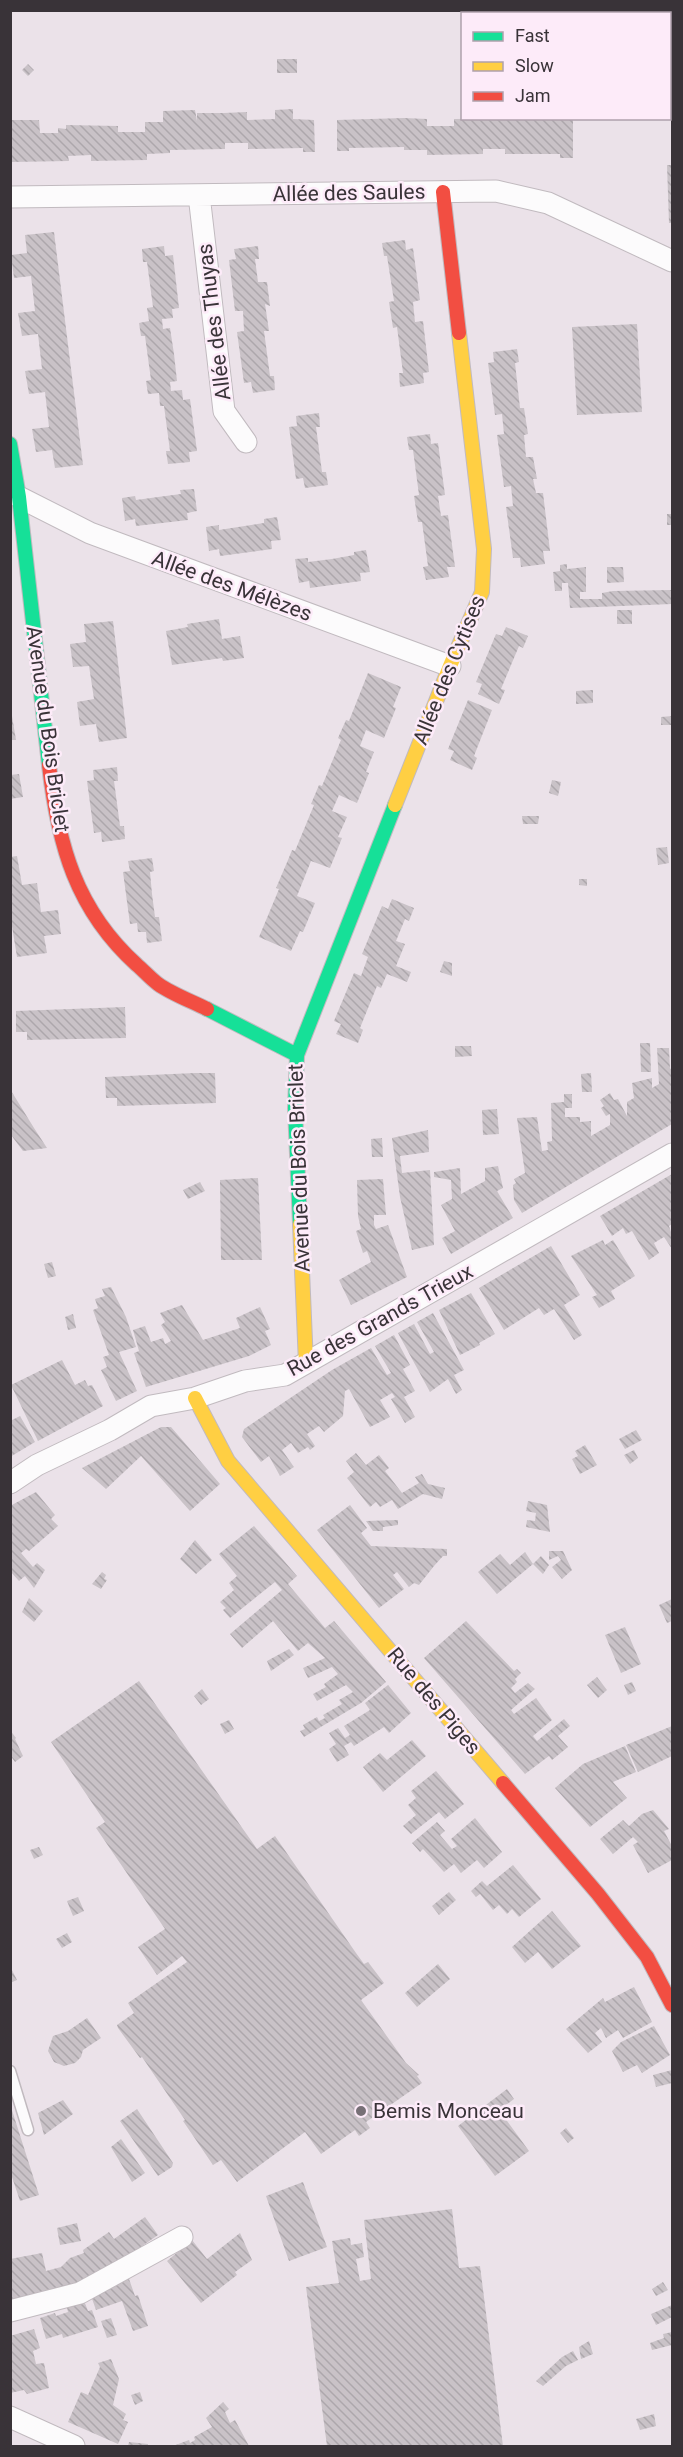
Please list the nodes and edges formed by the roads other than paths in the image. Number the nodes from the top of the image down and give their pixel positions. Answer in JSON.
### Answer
{"nodes":[{"id":1,"x":443,"y":192,"type":"junction"},
{"id":2,"x":199,"y":195,"type":"junction"},
{"id":3,"x":10,"y":197,"type":"edge"},
{"id":4,"x":672,"y":261,"type":"edge"},
{"id":5,"x":246,"y":442,"type":"dead end"},
{"id":6,"x":10,"y":444,"type":"edge"},
{"id":7,"x":19,"y":497,"type":"junction"},
{"id":8,"x":450,"y":666,"type":"junction"},
{"id":9,"x":297,"y":1055,"type":"junction"},
{"id":10,"x":672,"y":1154,"type":"edge"},
{"id":11,"x":306,"y":1364,"type":"junction"},
{"id":12,"x":195,"y":1398,"type":"junction"},
{"id":13,"x":10,"y":1483,"type":"edge"},
{"id":14,"x":672,"y":2005,"type":"edge"},
{"id":15,"x":10,"y":2071,"type":"edge"},
{"id":16,"x":28,"y":2130,"type":"dead end"},
{"id":17,"x":182,"y":2237,"type":"dead end"},
{"id":18,"x":10,"y":2311,"type":"edge"},
{"id":19,"x":10,"y":2417,"type":"edge"},
{"id":20,"x":74,"y":2446,"type":"edge"}],
"edges":[{"from":1,"to":2,"type":"street","name":"Allée des Saules"},
{"from":1,"to":4,"type":"street","name":"Allée des Saules"},
{"from":1,"to":8,"type":"street","name":"Allée des Cytises"},
{"from":2,"to":3,"type":"street","name":"Allée des Saules"},
{"from":2,"to":5,"type":"street","name":"Allée des Thuyas"},
{"from":6,"to":7,"type":"street","name":"Avenue du Bois Briclet"},
{"from":7,"to":8,"type":"street","name":"Allée des Mélèzes"},
{"from":7,"to":9,"type":"street","name":"Avenue du Bois Briclet"},
{"from":8,"to":9,"type":"street","name":"Allée des Cytises"},
{"from":9,"to":11,"type":"street","name":"Avenue du Bois Briclet"},
{"from":10,"to":11,"type":"street","name":"Rue des Grands Trieux"},
{"from":11,"to":12,"type":"street","name":"Rue des Grands Trieux"},
{"from":12,"to":13,"type":"street","name":"Rue des Grands Trieux"},
{"from":12,"to":14,"type":"street","name":"Rue des Piges"},
{"from":15,"to":16,"type":"lane"},
{"from":17,"to":18,"type":"street"},
{"from":19,"to":20,"type":"street"}]}
